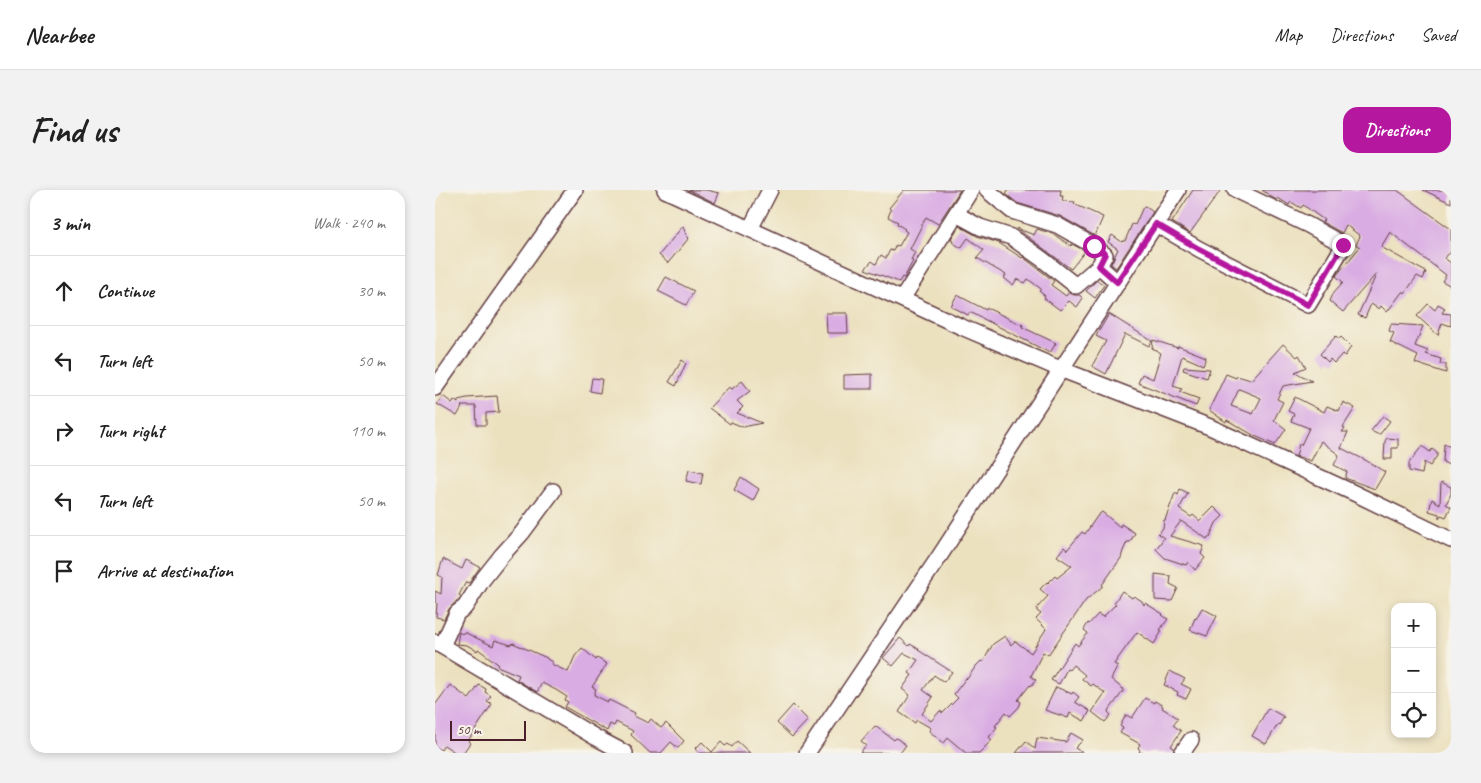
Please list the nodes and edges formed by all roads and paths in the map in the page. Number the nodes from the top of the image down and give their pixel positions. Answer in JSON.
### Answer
{"nodes":[{"id":1,"x":575,"y":190,"type":"edge"},
{"id":2,"x":665,"y":190,"type":"edge"},
{"id":3,"x":770,"y":190,"type":"edge"},
{"id":4,"x":971,"y":190,"type":"edge"},
{"id":5,"x":987,"y":190,"type":"edge"},
{"id":6,"x":1178,"y":190,"type":"edge"},
{"id":7,"x":1235,"y":190,"type":"edge"},
{"id":8,"x":956,"y":214,"type":"junction"},
{"id":9,"x":1156,"y":224,"type":"junction"},
{"id":10,"x":750,"y":229,"type":"junction"},
{"id":11,"x":1099,"y":266,"type":"junction"},
{"id":12,"x":1117,"y":282,"type":"junction"},
{"id":13,"x":902,"y":298,"type":"junction"},
{"id":14,"x":1060,"y":370,"type":"junction"},
{"id":15,"x":435,"y":388,"type":"edge"},
{"id":16,"x":553,"y":491,"type":"dead end"},
{"id":17,"x":1451,"y":540,"type":"edge"},
{"id":18,"x":438,"y":644,"type":"edge"},
{"id":19,"x":1191,"y":740,"type":"dead end"},
{"id":20,"x":625,"y":753,"type":"edge"},
{"id":21,"x":807,"y":753,"type":"edge"},
{"id":22,"x":1182,"y":753,"type":"edge"}],
"edges":[{"from":1,"to":15,"type":"street"},
{"from":2,"to":10,"type":"street"},
{"from":3,"to":10,"type":"street"},
{"from":4,"to":8,"type":"street"},
{"from":5,"to":11,"type":"street"},
{"from":6,"to":9,"type":"street"},
{"from":7,"to":9,"type":"street"},
{"from":8,"to":11,"type":"street"},
{"from":8,"to":13,"type":"street"},
{"from":9,"to":12,"type":"street"},
{"from":10,"to":13,"type":"street"},
{"from":11,"to":12,"type":"street"},
{"from":12,"to":14,"type":"street"},
{"from":13,"to":14,"type":"street"},
{"from":14,"to":17,"type":"street"},
{"from":14,"to":21,"type":"street"},
{"from":16,"to":18,"type":"street"},
{"from":18,"to":20,"type":"street"},
{"from":19,"to":22,"type":"street"}]}
